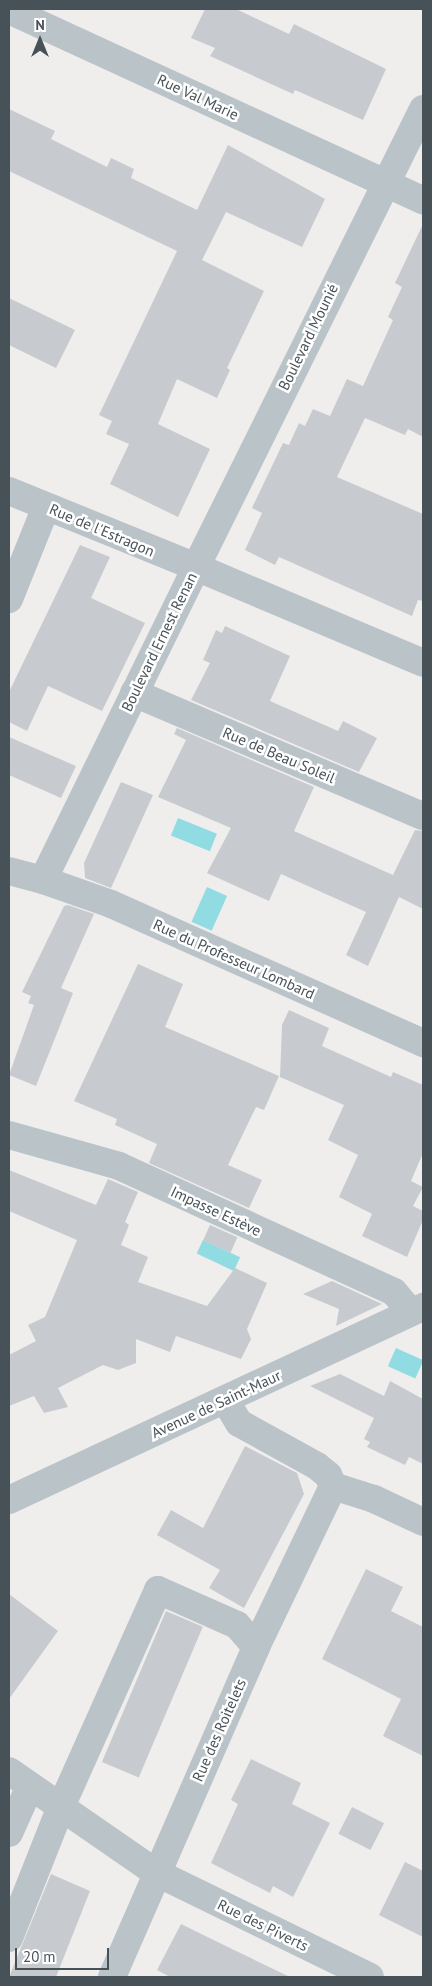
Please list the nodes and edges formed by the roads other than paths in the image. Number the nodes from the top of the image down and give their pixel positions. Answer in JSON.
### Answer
{"nodes":[{"id":1,"x":9,"y":10,"type":"edge"},
{"id":2,"x":423,"y":109,"type":"edge"},
{"id":3,"x":386,"y":184,"type":"junction"},
{"id":4,"x":423,"y":200,"type":"edge"},
{"id":5,"x":9,"y":491,"type":"edge"},
{"id":6,"x":46,"y":507,"type":"junction"},
{"id":7,"x":196,"y":567,"type":"junction"},
{"id":8,"x":10,"y":592,"type":"edge"},
{"id":9,"x":422,"y":658,"type":"edge"},
{"id":10,"x":134,"y":693,"type":"junction"},
{"id":11,"x":423,"y":816,"type":"edge"},
{"id":12,"x":9,"y":871,"type":"edge"},
{"id":13,"x":42,"y":880,"type":"junction"},
{"id":14,"x":423,"y":1043,"type":"edge"},
{"id":15,"x":9,"y":1134,"type":"edge"},
{"id":16,"x":417,"y":1310,"type":"edge"},
{"id":17,"x":224,"y":1400,"type":"junction"},
{"id":18,"x":333,"y":1486,"type":"junction"},
{"id":19,"x":9,"y":1500,"type":"edge"},
{"id":20,"x":423,"y":1522,"type":"edge"},
{"id":21,"x":256,"y":1647,"type":"junction"},
{"id":22,"x":36,"y":1791,"type":"edge"},
{"id":23,"x":9,"y":1833,"type":"edge"},
{"id":24,"x":155,"y":1872,"type":"junction"},
{"id":25,"x":9,"y":1938,"type":"edge"},
{"id":26,"x":112,"y":1977,"type":"edge"},
{"id":27,"x":370,"y":1977,"type":"edge"}],
"edges":[{"from":1,"to":3,"type":"street","name":"Rue Val Marie"},
{"from":2,"to":3,"type":"street","name":"Boulevard Mounié"},
{"from":3,"to":4,"type":"street","name":"Rue Val Marie"},
{"from":3,"to":7,"type":"street","name":"Boulevard Mounié"},
{"from":5,"to":6,"type":"street","name":"Rue de l'Estragon"},
{"from":6,"to":7,"type":"street","name":"Rue de l'Estragon"},
{"from":6,"to":8,"type":"street"},
{"from":7,"to":9,"type":"street","name":"Boulevard Ernest Renan"},
{"from":7,"to":10,"type":"street","name":"Boulevard Ernest Renan"},
{"from":10,"to":11,"type":"street","name":"Rue de Beau Soleil"},
{"from":10,"to":13,"type":"street","name":"Boulevard Ernest Renan"},
{"from":12,"to":13,"type":"street"},
{"from":13,"to":14,"type":"street","name":"Rue du Professeur Lombard"},
{"from":15,"to":16,"type":"street","name":"Impasse Estève"},
{"from":16,"to":17,"type":"street","name":"Avenue de Saint-Maur"},
{"from":17,"to":18,"type":"street"},
{"from":17,"to":19,"type":"street","name":"Avenue de Saint-Maur"},
{"from":18,"to":20,"type":"street"},
{"from":18,"to":21,"type":"street","name":"Rue des Roitelets"},
{"from":21,"to":22,"type":"street"},
{"from":21,"to":24,"type":"street","name":"Rue des Roitelets"},
{"from":22,"to":23,"type":"street"},
{"from":22,"to":24,"type":"street","name":"Rue des Piverts"},
{"from":22,"to":25,"type":"street"},
{"from":24,"to":26,"type":"street","name":"Rue des Roitelets"},
{"from":24,"to":27,"type":"street","name":"Rue des Piverts"}]}
